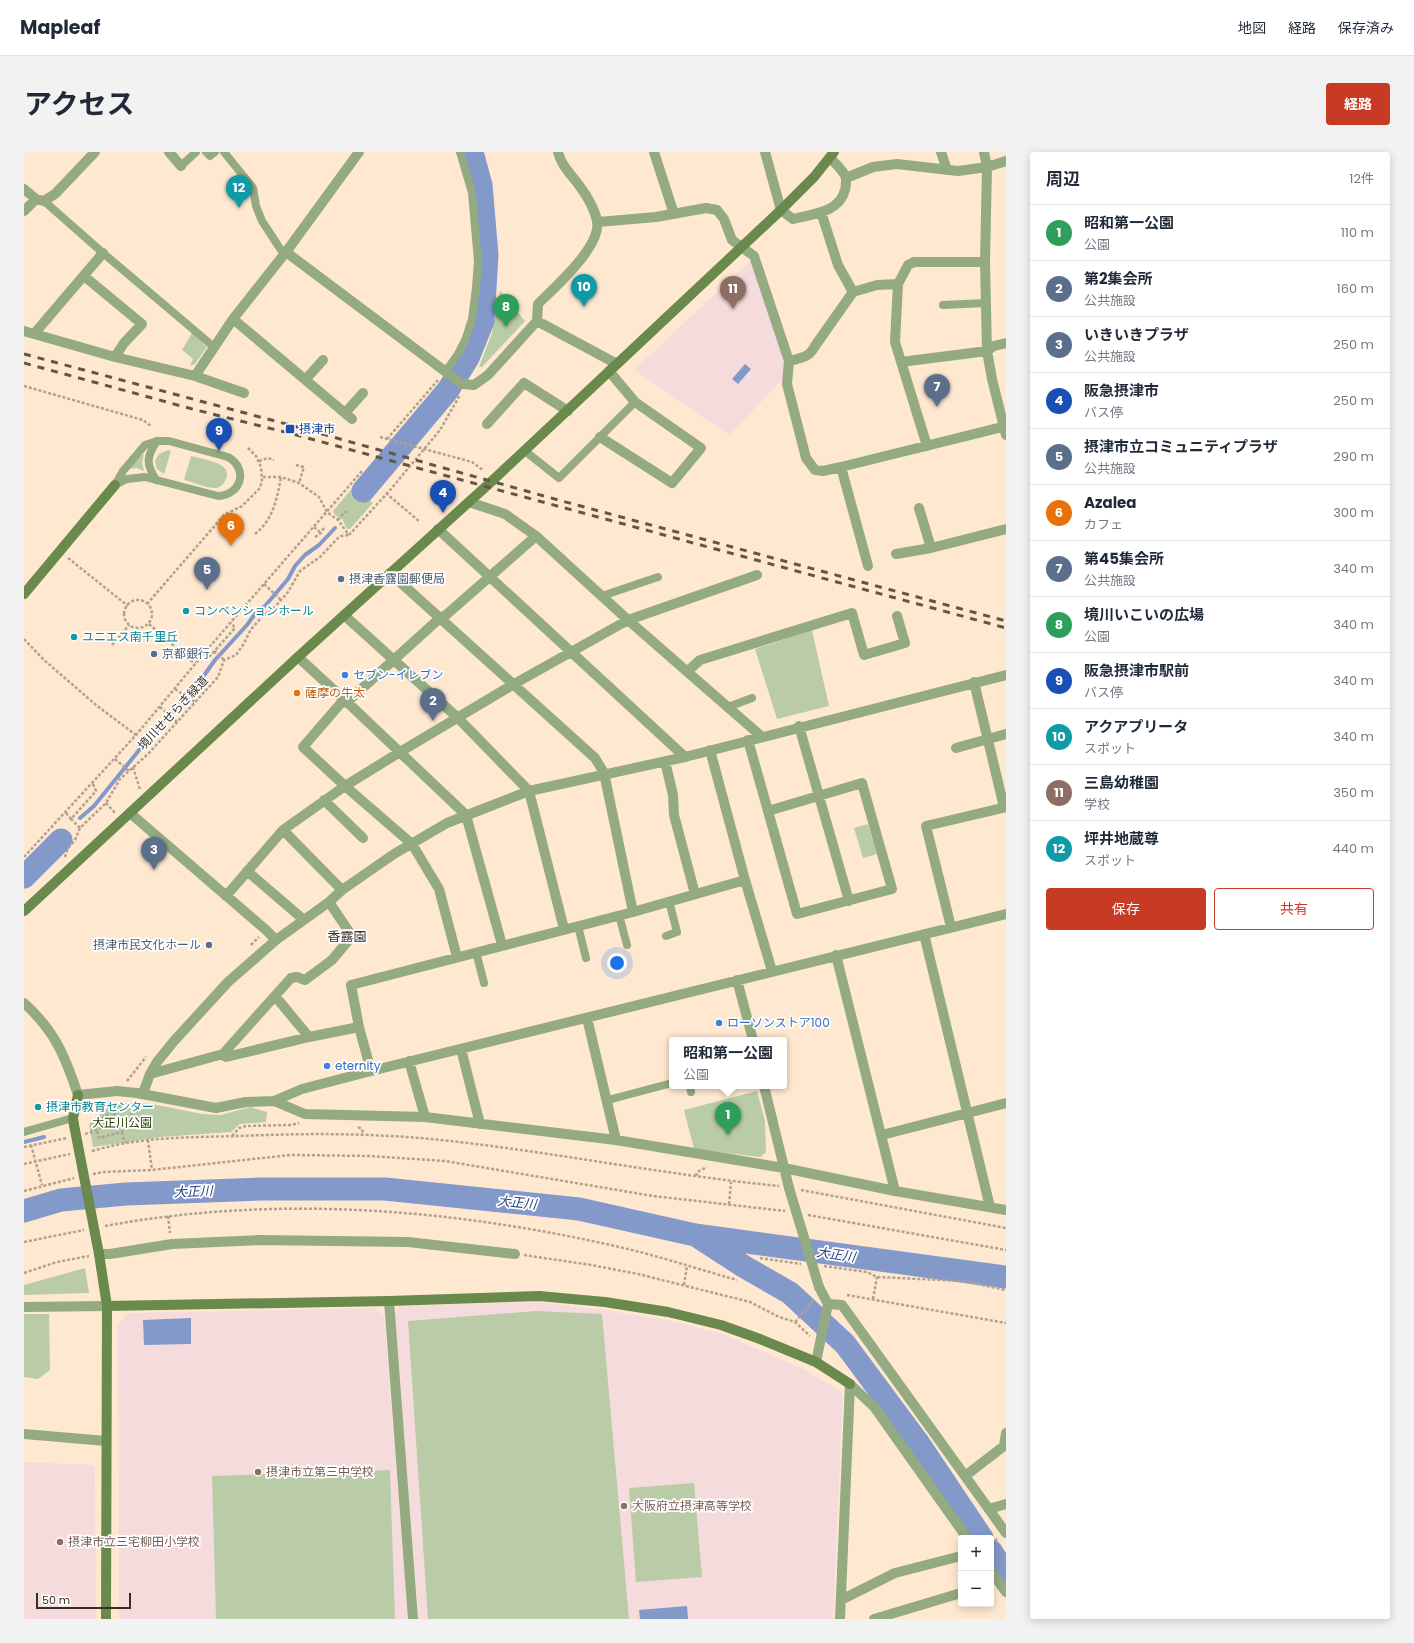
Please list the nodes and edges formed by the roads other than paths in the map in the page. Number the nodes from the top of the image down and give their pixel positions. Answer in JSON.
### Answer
{"nodes":[{"id":1,"x":95,"y":152,"type":"edge"},
{"id":2,"x":169,"y":152,"type":"edge"},
{"id":3,"x":196,"y":152,"type":"edge"},
{"id":4,"x":206,"y":152,"type":"edge"},
{"id":5,"x":215,"y":152,"type":"edge"},
{"id":6,"x":224,"y":152,"type":"edge"},
{"id":7,"x":359,"y":152,"type":"edge"},
{"id":8,"x":460,"y":152,"type":"edge"},
{"id":9,"x":558,"y":152,"type":"edge"},
{"id":10,"x":654,"y":152,"type":"edge"},
{"id":11,"x":765,"y":152,"type":"edge"},
{"id":12,"x":941,"y":152,"type":"edge"},
{"id":13,"x":984,"y":152,"type":"edge"},
{"id":14,"x":832,"y":155,"type":"edge"},
{"id":15,"x":1006,"y":161,"type":"edge"},
{"id":16,"x":181,"y":166,"type":"joint"},
{"id":17,"x":987,"y":167,"type":"junction"},
{"id":18,"x":947,"y":170,"type":"junction"},
{"id":19,"x":846,"y":178,"type":"junction"},
{"id":20,"x":24,"y":189,"type":"edge"},
{"id":21,"x":40,"y":200,"type":"junction"},
{"id":22,"x":781,"y":210,"type":"junction"},
{"id":23,"x":24,"y":211,"type":"edge"},
{"id":24,"x":821,"y":212,"type":"junction"},
{"id":25,"x":674,"y":214,"type":"junction"},
{"id":26,"x":598,"y":222,"type":"junction"},
{"id":27,"x":742,"y":247,"type":"junction"},
{"id":28,"x":286,"y":252,"type":"junction"},
{"id":29,"x":103,"y":253,"type":"junction"},
{"id":30,"x":985,"y":262,"type":"junction"},
{"id":31,"x":84,"y":276,"type":"junction"},
{"id":32,"x":898,"y":284,"type":"junction"},
{"id":33,"x":853,"y":292,"type":"junction"},
{"id":34,"x":986,"y":303,"type":"junction"},
{"id":35,"x":943,"y":304,"type":"dead end"},
{"id":36,"x":232,"y":319,"type":"junction"},
{"id":37,"x":537,"y":321,"type":"junction"},
{"id":38,"x":29,"y":332,"type":"edge"},
{"id":39,"x":1006,"y":343,"type":"edge"},
{"id":40,"x":214,"y":347,"type":"junction"},
{"id":41,"x":987,"y":351,"type":"junction"},
{"id":42,"x":115,"y":357,"type":"junction"},
{"id":43,"x":323,"y":360,"type":"dead end"},
{"id":44,"x":789,"y":361,"type":"junction"},
{"id":45,"x":901,"y":362,"type":"junction"},
{"id":46,"x":613,"y":368,"type":"junction"},
{"id":47,"x":447,"y":373,"type":"junction"},
{"id":48,"x":195,"y":376,"type":"junction"},
{"id":49,"x":306,"y":379,"type":"junction"},
{"id":50,"x":244,"y":393,"type":"dead end"},
{"id":51,"x":363,"y":393,"type":"dead end"},
{"id":52,"x":635,"y":402,"type":"junction"},
{"id":53,"x":568,"y":410,"type":"junction"},
{"id":54,"x":487,"y":424,"type":"dead end"},
{"id":55,"x":1005,"y":429,"type":"edge"},
{"id":56,"x":600,"y":437,"type":"junction"},
{"id":57,"x":157,"y":441,"type":"junction"},
{"id":58,"x":927,"y":446,"type":"junction"},
{"id":59,"x":525,"y":451,"type":"junction"},
{"id":60,"x":841,"y":468,"type":"junction"},
{"id":61,"x":156,"y":480,"type":"junction"},
{"id":62,"x":114,"y":485,"type":"junction"},
{"id":63,"x":469,"y":502,"type":"junction"},
{"id":64,"x":919,"y":508,"type":"dead end"},
{"id":65,"x":438,"y":529,"type":"junction"},
{"id":66,"x":1006,"y":529,"type":"edge"},
{"id":67,"x":536,"y":536,"type":"junction"},
{"id":68,"x":931,"y":548,"type":"junction"},
{"id":69,"x":896,"y":554,"type":"dead end"},
{"id":70,"x":868,"y":566,"type":"dead end"},
{"id":71,"x":390,"y":572,"type":"junction"},
{"id":72,"x":757,"y":575,"type":"dead end"},
{"id":73,"x":489,"y":576,"type":"junction"},
{"id":74,"x":658,"y":577,"type":"dead end"},
{"id":75,"x":24,"y":594,"type":"edge"},
{"id":76,"x":602,"y":596,"type":"junction"},
{"id":77,"x":344,"y":615,"type":"junction"},
{"id":78,"x":897,"y":616,"type":"dead end"},
{"id":79,"x":440,"y":618,"type":"junction"},
{"id":80,"x":628,"y":620,"type":"junction"},
{"id":81,"x":571,"y":652,"type":"junction"},
{"id":82,"x":298,"y":657,"type":"junction"},
{"id":83,"x":393,"y":659,"type":"junction"},
{"id":84,"x":688,"y":671,"type":"junction"},
{"id":85,"x":1006,"y":675,"type":"edge"},
{"id":86,"x":974,"y":682,"type":"junction"},
{"id":87,"x":514,"y":684,"type":"junction"},
{"id":88,"x":752,"y":698,"type":"dead end"},
{"id":89,"x":347,"y":702,"type":"junction"},
{"id":90,"x":728,"y":707,"type":"junction"},
{"id":91,"x":458,"y":718,"type":"junction"},
{"id":92,"x":799,"y":726,"type":"junction"},
{"id":93,"x":1006,"y":734,"type":"edge"},
{"id":94,"x":762,"y":737,"type":"junction"},
{"id":95,"x":988,"y":739,"type":"junction"},
{"id":96,"x":748,"y":740,"type":"junction"},
{"id":97,"x":956,"y":748,"type":"dead end"},
{"id":98,"x":710,"y":750,"type":"junction"},
{"id":99,"x":400,"y":752,"type":"junction"},
{"id":100,"x":686,"y":756,"type":"junction"},
{"id":101,"x":665,"y":761,"type":"junction"},
{"id":102,"x":604,"y":773,"type":"junction"},
{"id":103,"x":345,"y":786,"type":"junction"},
{"id":104,"x":529,"y":791,"type":"junction"},
{"id":105,"x":819,"y":796,"type":"junction"},
{"id":106,"x":324,"y":800,"type":"junction"},
{"id":107,"x":1005,"y":807,"type":"edge"},
{"id":108,"x":768,"y":811,"type":"junction"},
{"id":109,"x":130,"y":813,"type":"junction"},
{"id":110,"x":466,"y":815,"type":"junction"},
{"id":111,"x":283,"y":830,"type":"junction"},
{"id":112,"x":363,"y":838,"type":"dead end"},
{"id":113,"x":412,"y":844,"type":"junction"},
{"id":114,"x":247,"y":872,"type":"junction"},
{"id":115,"x":745,"y":880,"type":"junction"},
{"id":116,"x":342,"y":890,"type":"junction"},
{"id":117,"x":695,"y":894,"type":"junction"},
{"id":118,"x":226,"y":896,"type":"junction"},
{"id":119,"x":669,"y":901,"type":"junction"},
{"id":120,"x":849,"y":901,"type":"junction"},
{"id":121,"x":329,"y":902,"type":"junction"},
{"id":122,"x":24,"y":911,"type":"edge"},
{"id":123,"x":633,"y":912,"type":"junction"},
{"id":124,"x":1006,"y":914,"type":"edge"},
{"id":125,"x":619,"y":915,"type":"junction"},
{"id":126,"x":304,"y":920,"type":"junction"},
{"id":127,"x":578,"y":926,"type":"junction"},
{"id":128,"x":951,"y":927,"type":"junction"},
{"id":129,"x":564,"y":929,"type":"junction"},
{"id":130,"x":924,"y":934,"type":"junction"},
{"id":131,"x":666,"y":936,"type":"dead end"},
{"id":132,"x":276,"y":940,"type":"junction"},
{"id":133,"x":627,"y":945,"type":"dead end"},
{"id":134,"x":502,"y":946,"type":"junction"},
{"id":135,"x":476,"y":952,"type":"junction"},
{"id":136,"x":836,"y":955,"type":"junction"},
{"id":137,"x":457,"y":957,"type":"junction"},
{"id":138,"x":586,"y":958,"type":"dead end"},
{"id":139,"x":772,"y":971,"type":"junction"},
{"id":140,"x":737,"y":980,"type":"junction"},
{"id":141,"x":484,"y":983,"type":"dead end"},
{"id":142,"x":275,"y":996,"type":"junction"},
{"id":143,"x":24,"y":1003,"type":"edge"},
{"id":144,"x":587,"y":1018,"type":"junction"},
{"id":145,"x":359,"y":1027,"type":"junction"},
{"id":146,"x":309,"y":1037,"type":"junction"},
{"id":147,"x":752,"y":1037,"type":"edge"},
{"id":148,"x":461,"y":1049,"type":"junction"},
{"id":149,"x":223,"y":1054,"type":"junction"},
{"id":150,"x":409,"y":1061,"type":"junction"},
{"id":151,"x":371,"y":1071,"type":"junction"},
{"id":152,"x":150,"y":1074,"type":"junction"},
{"id":153,"x":669,"y":1084,"type":"edge"},
{"id":154,"x":765,"y":1089,"type":"edge"},
{"id":155,"x":78,"y":1095,"type":"junction"},
{"id":156,"x":139,"y":1096,"type":"junction"},
{"id":157,"x":608,"y":1100,"type":"junction"},
{"id":158,"x":274,"y":1101,"type":"junction"},
{"id":159,"x":1006,"y":1103,"type":"edge"},
{"id":160,"x":967,"y":1113,"type":"junction"},
{"id":161,"x":425,"y":1117,"type":"junction"},
{"id":162,"x":74,"y":1121,"type":"junction"},
{"id":163,"x":480,"y":1124,"type":"junction"},
{"id":164,"x":24,"y":1132,"type":"edge"},
{"id":165,"x":882,"y":1135,"type":"junction"},
{"id":166,"x":616,"y":1140,"type":"junction"},
{"id":167,"x":784,"y":1168,"type":"junction"},
{"id":168,"x":895,"y":1191,"type":"junction"},
{"id":169,"x":990,"y":1207,"type":"junction"},
{"id":170,"x":1006,"y":1210,"type":"edge"},
{"id":171,"x":99,"y":1254,"type":"junction"},
{"id":172,"x":516,"y":1254,"type":"road end"},
{"id":173,"x":389,"y":1301,"type":"junction"},
{"id":174,"x":828,"y":1304,"type":"junction"},
{"id":175,"x":107,"y":1306,"type":"junction"},
{"id":176,"x":24,"y":1308,"type":"edge"},
{"id":177,"x":816,"y":1362,"type":"junction"},
{"id":178,"x":850,"y":1384,"type":"junction"},
{"id":179,"x":1006,"y":1433,"type":"edge"},
{"id":180,"x":24,"y":1434,"type":"edge"},
{"id":181,"x":106,"y":1440,"type":"junction"},
{"id":182,"x":1005,"y":1447,"type":"edge"},
{"id":183,"x":965,"y":1476,"type":"junction"},
{"id":184,"x":1006,"y":1504,"type":"edge"},
{"id":185,"x":989,"y":1509,"type":"junction"},
{"id":186,"x":965,"y":1535,"type":"edge"},
{"id":187,"x":1002,"y":1536,"type":"edge"},
{"id":188,"x":958,"y":1557,"type":"edge"},
{"id":189,"x":995,"y":1583,"type":"edge"},
{"id":190,"x":1006,"y":1592,"type":"edge"},
{"id":191,"x":958,"y":1594,"type":"edge"},
{"id":192,"x":841,"y":1600,"type":"junction"},
{"id":193,"x":106,"y":1619,"type":"edge"},
{"id":194,"x":413,"y":1619,"type":"edge"},
{"id":195,"x":840,"y":1619,"type":"edge"},
{"id":196,"x":874,"y":1619,"type":"edge"}],
"edges":[{"from":1,"to":21,"type":"street"},
{"from":2,"to":16,"type":"street"},
{"from":3,"to":16,"type":"lane"},
{"from":4,"to":5,"type":"lane"},
{"from":6,"to":28,"type":"lane"},
{"from":7,"to":28,"type":"street"},
{"from":8,"to":47,"type":"lane"},
{"from":9,"to":26,"type":"street"},
{"from":10,"to":25,"type":"street"},
{"from":11,"to":22,"type":"street"},
{"from":12,"to":18,"type":"street"},
{"from":13,"to":17,"type":"street"},
{"from":14,"to":19,"type":"street"},
{"from":14,"to":22,"type":"street"},
{"from":15,"to":17,"type":"street"},
{"from":17,"to":18,"type":"street"},
{"from":17,"to":30,"type":"street"},
{"from":18,"to":19,"type":"street"},
{"from":19,"to":24,"type":"street"},
{"from":20,"to":21,"type":"street"},
{"from":21,"to":23,"type":"street"},
{"from":21,"to":29,"type":"lane"},
{"from":22,"to":24,"type":"street"},
{"from":22,"to":27,"type":"street"},
{"from":24,"to":33,"type":"street"},
{"from":25,"to":26,"type":"street"},
{"from":25,"to":27,"type":"street"},
{"from":26,"to":37,"type":"street"},
{"from":27,"to":44,"type":"street"},
{"from":27,"to":46,"type":"street"},
{"from":28,"to":36,"type":"street"},
{"from":28,"to":47,"type":"street"},
{"from":29,"to":31,"type":"street"},
{"from":29,"to":40,"type":"lane"},
{"from":30,"to":32,"type":"street"},
{"from":30,"to":34,"type":"street"},
{"from":31,"to":38,"type":"street"},
{"from":31,"to":42,"type":"street"},
{"from":32,"to":33,"type":"street"},
{"from":32,"to":45,"type":"street"},
{"from":33,"to":44,"type":"street"},
{"from":34,"to":35,"type":"lane"},
{"from":34,"to":41,"type":"street"},
{"from":36,"to":40,"type":"street"},
{"from":36,"to":49,"type":"street"},
{"from":37,"to":46,"type":"street"},
{"from":37,"to":47,"type":"street"},
{"from":38,"to":42,"type":"street"},
{"from":39,"to":41,"type":"street"},
{"from":40,"to":48,"type":"street"},
{"from":41,"to":45,"type":"street"},
{"from":41,"to":55,"type":"street"},
{"from":42,"to":48,"type":"street"},
{"from":43,"to":49,"type":"street"},
{"from":44,"to":60,"type":"street"},
{"from":45,"to":58,"type":"street"},
{"from":46,"to":52,"type":"street"},
{"from":46,"to":53,"type":"street"},
{"from":48,"to":50,"type":"street"},
{"from":49,"to":51,"type":"street"},
{"from":52,"to":56,"type":"lane"},
{"from":52,"to":56,"type":"street"},
{"from":53,"to":54,"type":"street"},
{"from":53,"to":59,"type":"street"},
{"from":55,"to":58,"type":"street"},
{"from":56,"to":59,"type":"lane"},
{"from":57,"to":61,"type":"lane"},
{"from":57,"to":61,"type":"lane"},
{"from":57,"to":62,"type":"lane"},
{"from":58,"to":60,"type":"street"},
{"from":59,"to":63,"type":"street"},
{"from":60,"to":70,"type":"street"},
{"from":61,"to":62,"type":"lane"},
{"from":62,"to":75,"type":"street"},
{"from":63,"to":65,"type":"street"},
{"from":63,"to":67,"type":"street"},
{"from":64,"to":68,"type":"street"},
{"from":65,"to":71,"type":"street"},
{"from":65,"to":73,"type":"street"},
{"from":66,"to":68,"type":"street"},
{"from":67,"to":73,"type":"street"},
{"from":67,"to":76,"type":"street"},
{"from":68,"to":69,"type":"street"},
{"from":71,"to":77,"type":"street"},
{"from":71,"to":79,"type":"street"},
{"from":72,"to":80,"type":"street"},
{"from":73,"to":79,"type":"street"},
{"from":73,"to":81,"type":"street"},
{"from":74,"to":76,"type":"lane"},
{"from":76,"to":80,"type":"street"},
{"from":77,"to":82,"type":"street"},
{"from":77,"to":83,"type":"street"},
{"from":78,"to":84,"type":"street"},
{"from":79,"to":83,"type":"street"},
{"from":79,"to":87,"type":"street"},
{"from":80,"to":81,"type":"street"},
{"from":80,"to":84,"type":"street"},
{"from":81,"to":87,"type":"street"},
{"from":81,"to":100,"type":"street"},
{"from":82,"to":89,"type":"street"},
{"from":82,"to":109,"type":"street"},
{"from":83,"to":89,"type":"street"},
{"from":83,"to":91,"type":"street"},
{"from":84,"to":90,"type":"street"},
{"from":85,"to":86,"type":"street"},
{"from":86,"to":92,"type":"street"},
{"from":86,"to":95,"type":"street"},
{"from":87,"to":91,"type":"street"},
{"from":87,"to":102,"type":"street"},
{"from":88,"to":90,"type":"lane"},
{"from":89,"to":99,"type":"street"},
{"from":89,"to":103,"type":"street"},
{"from":90,"to":94,"type":"street"},
{"from":91,"to":99,"type":"street"},
{"from":91,"to":104,"type":"street"},
{"from":92,"to":94,"type":"street"},
{"from":92,"to":105,"type":"street"},
{"from":93,"to":95,"type":"street"},
{"from":94,"to":96,"type":"street"},
{"from":95,"to":97,"type":"street"},
{"from":95,"to":107,"type":"street"},
{"from":96,"to":98,"type":"street"},
{"from":96,"to":108,"type":"street"},
{"from":98,"to":100,"type":"street"},
{"from":98,"to":115,"type":"street"},
{"from":99,"to":103,"type":"street"},
{"from":99,"to":110,"type":"street"},
{"from":100,"to":101,"type":"street"},
{"from":101,"to":102,"type":"street"},
{"from":101,"to":117,"type":"street"},
{"from":102,"to":104,"type":"street"},
{"from":102,"to":123,"type":"street"},
{"from":103,"to":106,"type":"street"},
{"from":103,"to":113,"type":"street"},
{"from":104,"to":110,"type":"street"},
{"from":104,"to":129,"type":"street"},
{"from":105,"to":108,"type":"street"},
{"from":105,"to":120,"type":"street"},
{"from":105,"to":120,"type":"street"},
{"from":106,"to":111,"type":"street"},
{"from":106,"to":112,"type":"street"},
{"from":107,"to":128,"type":"street"},
{"from":108,"to":120,"type":"street"},
{"from":109,"to":118,"type":"street"},
{"from":109,"to":122,"type":"street"},
{"from":110,"to":113,"type":"street"},
{"from":110,"to":134,"type":"street"},
{"from":111,"to":114,"type":"street"},
{"from":111,"to":116,"type":"street"},
{"from":113,"to":116,"type":"street"},
{"from":113,"to":137,"type":"street"},
{"from":114,"to":118,"type":"street"},
{"from":114,"to":126,"type":"street"},
{"from":115,"to":117,"type":"street"},
{"from":115,"to":139,"type":"street"},
{"from":116,"to":121,"type":"street"},
{"from":117,"to":119,"type":"street"},
{"from":118,"to":132,"type":"street"},
{"from":119,"to":123,"type":"street"},
{"from":119,"to":131,"type":"lane"},
{"from":121,"to":126,"type":"street"},
{"from":121,"to":142,"type":"street"},
{"from":123,"to":125,"type":"street"},
{"from":124,"to":128,"type":"street"},
{"from":125,"to":127,"type":"street"},
{"from":125,"to":133,"type":"lane"},
{"from":126,"to":132,"type":"street"},
{"from":127,"to":129,"type":"street"},
{"from":127,"to":138,"type":"lane"},
{"from":128,"to":130,"type":"street"},
{"from":129,"to":134,"type":"street"},
{"from":130,"to":136,"type":"street"},
{"from":130,"to":160,"type":"street"},
{"from":132,"to":152,"type":"street"},
{"from":134,"to":135,"type":"street"},
{"from":135,"to":137,"type":"street"},
{"from":135,"to":141,"type":"lane"},
{"from":136,"to":139,"type":"street"},
{"from":136,"to":165,"type":"street"},
{"from":137,"to":145,"type":"street"},
{"from":139,"to":140,"type":"street"},
{"from":140,"to":144,"type":"street"},
{"from":140,"to":147,"type":"street"},
{"from":142,"to":146,"type":"street"},
{"from":142,"to":149,"type":"street"},
{"from":143,"to":155,"type":"street"},
{"from":144,"to":148,"type":"street"},
{"from":144,"to":157,"type":"street"},
{"from":145,"to":146,"type":"street"},
{"from":145,"to":151,"type":"street"},
{"from":146,"to":149,"type":"street"},
{"from":148,"to":150,"type":"street"},
{"from":148,"to":163,"type":"street"},
{"from":149,"to":152,"type":"street"},
{"from":150,"to":151,"type":"street"},
{"from":150,"to":161,"type":"street"},
{"from":151,"to":158,"type":"street"},
{"from":152,"to":156,"type":"street"},
{"from":153,"to":157,"type":"lane"},
{"from":154,"to":167,"type":"street"},
{"from":155,"to":156,"type":"street","bridge":true},
{"from":155,"to":162,"type":"street"},
{"from":156,"to":158,"type":"street"},
{"from":157,"to":166,"type":"street"},
{"from":158,"to":161,"type":"street"},
{"from":159,"to":160,"type":"street"},
{"from":160,"to":165,"type":"street"},
{"from":160,"to":169,"type":"street"},
{"from":161,"to":163,"type":"street"},
{"from":162,"to":164,"type":"lane"},
{"from":162,"to":171,"type":"street","bridge":true},
{"from":163,"to":166,"type":"street"},
{"from":165,"to":168,"type":"street"},
{"from":166,"to":167,"type":"street"},
{"from":167,"to":168,"type":"street"},
{"from":167,"to":174,"type":"street","bridge":true},
{"from":168,"to":169,"type":"street"},
{"from":169,"to":170,"type":"street"},
{"from":171,"to":172,"type":"street"},
{"from":171,"to":175,"type":"street"},
{"from":173,"to":175,"type":"street"},
{"from":173,"to":177,"type":"street"},
{"from":173,"to":194,"type":"street"},
{"from":174,"to":177,"type":"street"},
{"from":174,"to":183,"type":"street"},
{"from":175,"to":176,"type":"street"},
{"from":175,"to":181,"type":"street"},
{"from":177,"to":178,"type":"street"},
{"from":178,"to":186,"type":"street"},
{"from":178,"to":192,"type":"street"},
{"from":179,"to":182,"type":"street"},
{"from":180,"to":181,"type":"street"},
{"from":181,"to":193,"type":"street"},
{"from":182,"to":183,"type":"street"},
{"from":183,"to":185,"type":"street"},
{"from":184,"to":185,"type":"street"},
{"from":185,"to":187,"type":"street"},
{"from":188,"to":192,"type":"street"},
{"from":189,"to":190,"type":"street"},
{"from":191,"to":196,"type":"street"},
{"from":192,"to":195,"type":"street"}]}
